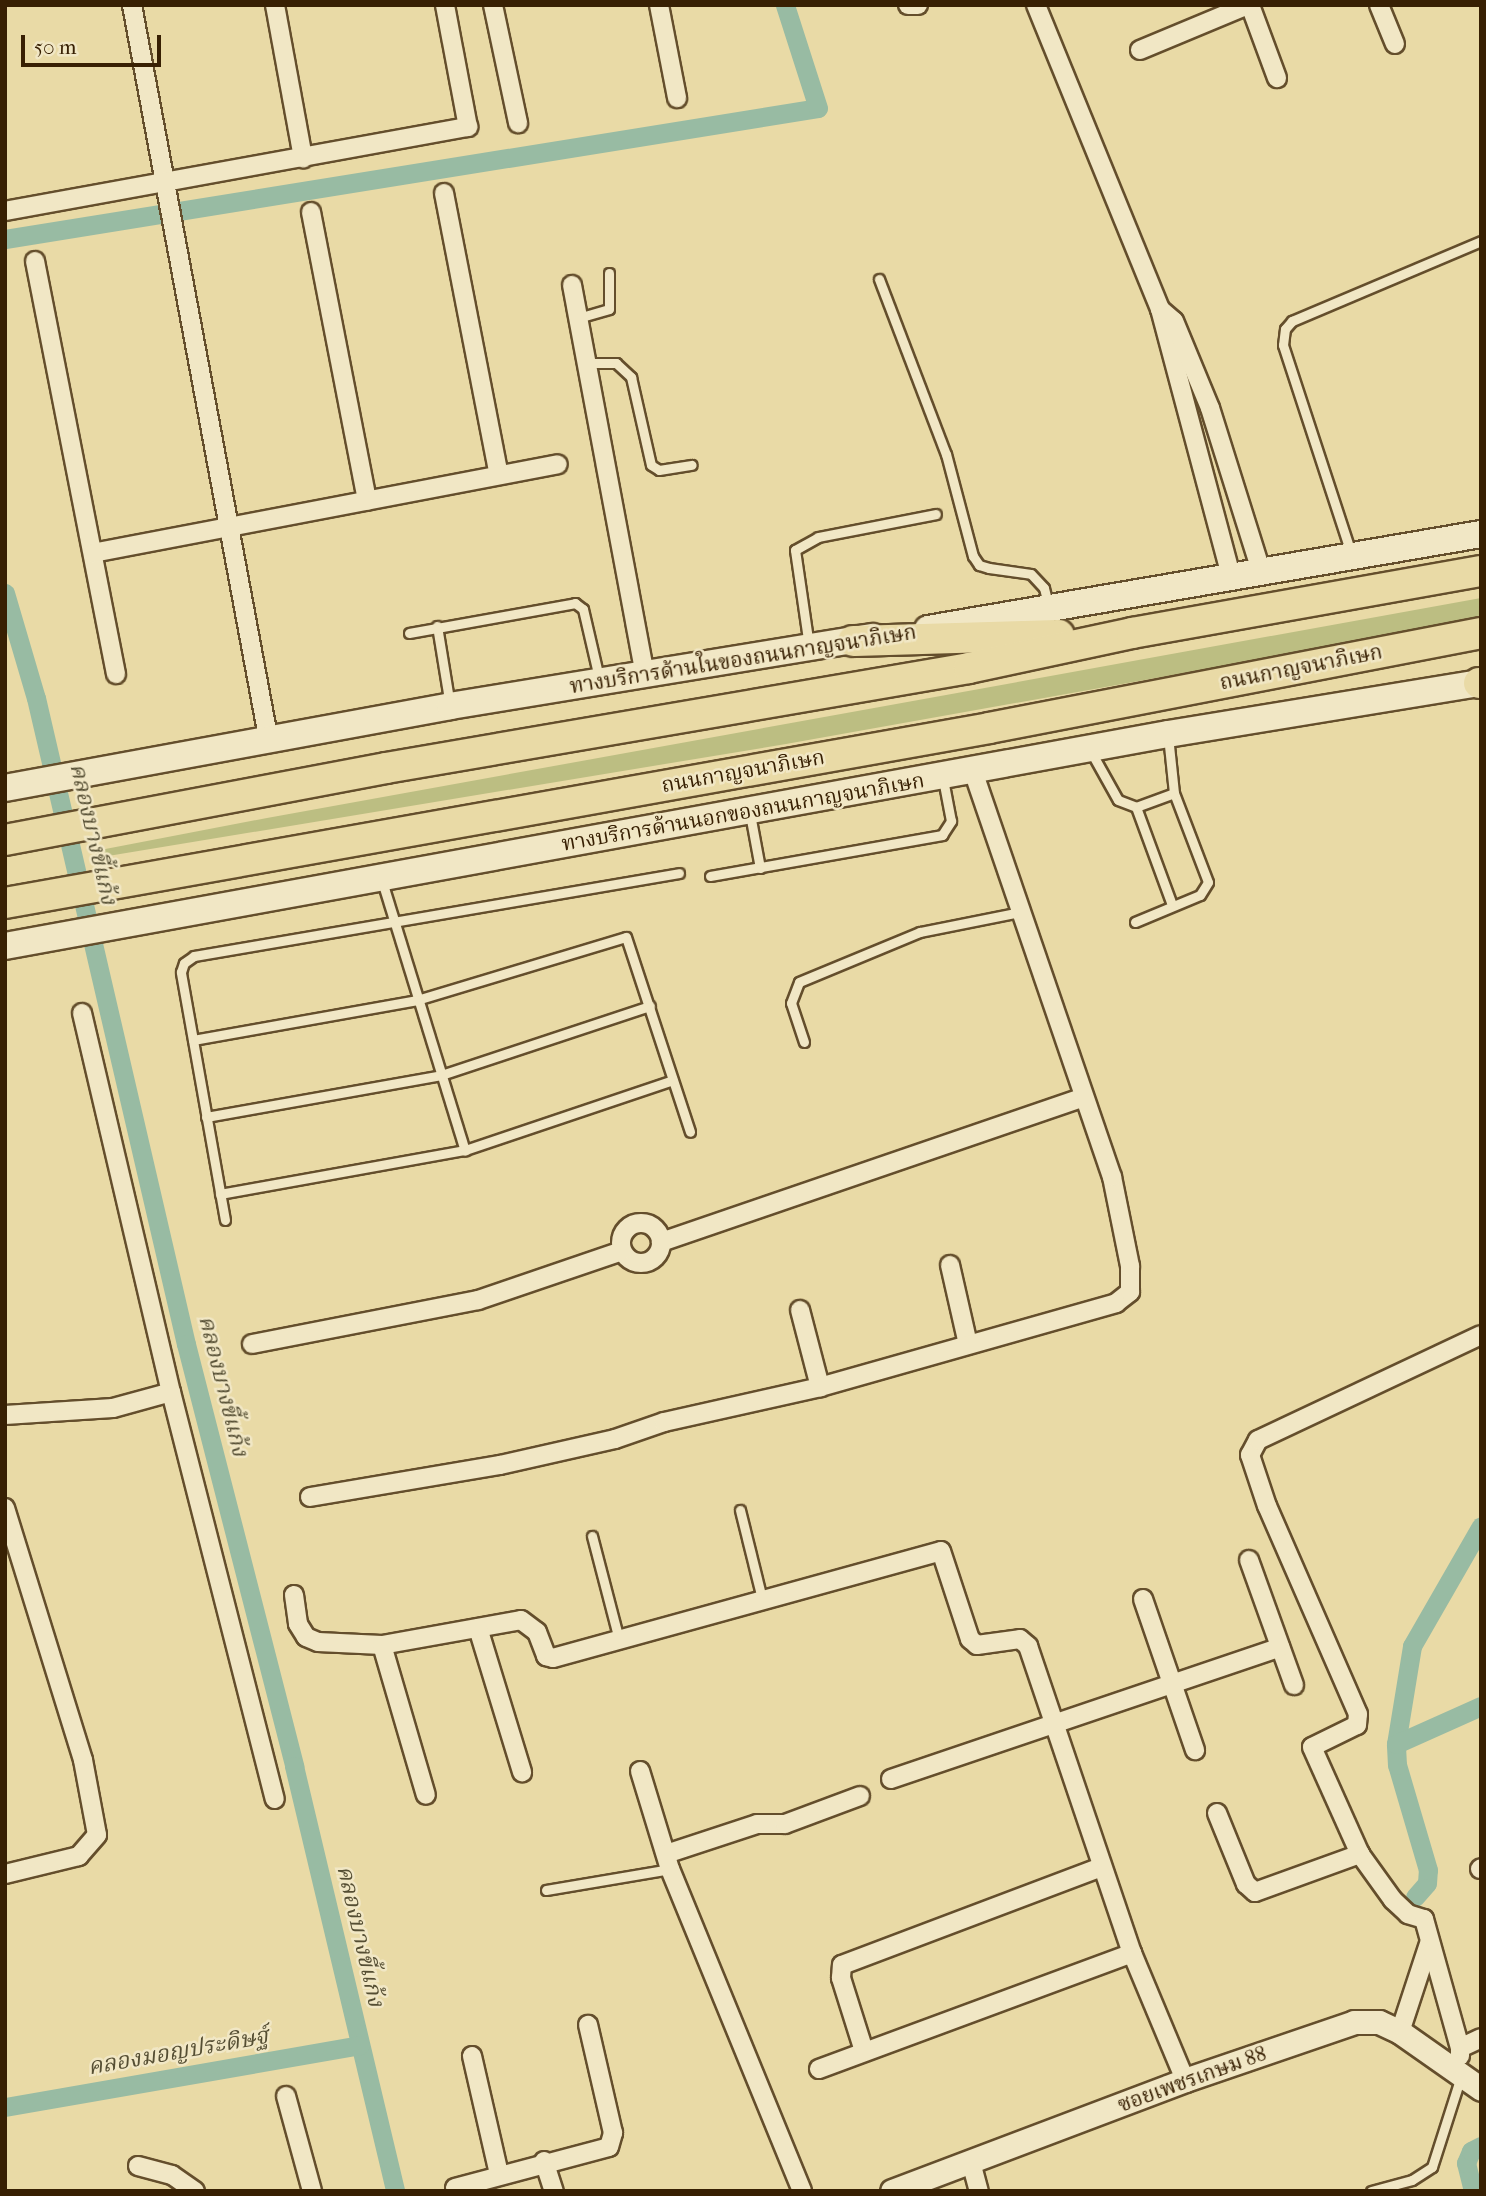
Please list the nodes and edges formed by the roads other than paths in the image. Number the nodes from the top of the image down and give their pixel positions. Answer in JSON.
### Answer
{"nodes":[{"id":1,"x":132,"y":5,"type":"edge"},
{"id":2,"x":275,"y":5,"type":"edge"},
{"id":3,"x":445,"y":5,"type":"edge"},
{"id":4,"x":493,"y":5,"type":"edge"},
{"id":5,"x":659,"y":5,"type":"edge"},
{"id":6,"x":908,"y":5,"type":"edge"},
{"id":7,"x":918,"y":5,"type":"edge"},
{"id":8,"x":1036,"y":5,"type":"edge"},
{"id":9,"x":1249,"y":5,"type":"edge"},
{"id":10,"x":1379,"y":5,"type":"edge"},
{"id":11,"x":1395,"y":44,"type":"dead end"},
{"id":12,"x":1140,"y":50,"type":"dead end"},
{"id":13,"x":1277,"y":78,"type":"dead end"},
{"id":14,"x":677,"y":98,"type":"dead end"},
{"id":15,"x":518,"y":122,"type":"dead end"},
{"id":16,"x":303,"y":158,"type":"junction"},
{"id":17,"x":166,"y":191,"type":"junction"},
{"id":18,"x":444,"y":192,"type":"dead end"},
{"id":19,"x":5,"y":211,"type":"edge"},
{"id":20,"x":312,"y":212,"type":"dead end"},
{"id":21,"x":1481,"y":241,"type":"edge"},
{"id":22,"x":35,"y":261,"type":"dead end"},
{"id":23,"x":609,"y":273,"type":"dead end"},
{"id":24,"x":879,"y":279,"type":"dead end"},
{"id":25,"x":572,"y":285,"type":"dead end"},
{"id":26,"x":1160,"y":309,"type":"junction"},
{"id":27,"x":578,"y":318,"type":"junction"},
{"id":28,"x":586,"y":363,"type":"junction"},
{"id":29,"x":558,"y":464,"type":"dead end"},
{"id":30,"x":692,"y":465,"type":"dead end"},
{"id":31,"x":499,"y":475,"type":"junction"},
{"id":32,"x":367,"y":501,"type":"junction"},
{"id":33,"x":936,"y":514,"type":"dead end"},
{"id":34,"x":229,"y":527,"type":"junction"},
{"id":35,"x":1481,"y":534,"type":"edge"},
{"id":36,"x":93,"y":553,"type":"junction"},
{"id":37,"x":1353,"y":558,"type":"junction"},
{"id":38,"x":1481,"y":571,"type":"edge"},
{"id":39,"x":1262,"y":574,"type":"junction"},
{"id":40,"x":1232,"y":579,"type":"junction"},
{"id":41,"x":1049,"y":609,"type":"junction"},
{"id":42,"x":437,"y":626,"type":"junction"},
{"id":43,"x":409,"y":633,"type":"dead end"},
{"id":44,"x":1132,"y":633,"type":"junction"},
{"id":45,"x":1481,"y":634,"type":"edge"},
{"id":46,"x":853,"y":640,"type":"junction"},
{"id":47,"x":810,"y":648,"type":"junction"},
{"id":48,"x":116,"y":674,"type":"dead end"},
{"id":49,"x":645,"y":674,"type":"junction"},
{"id":50,"x":600,"y":682,"type":"junction"},
{"id":51,"x":1480,"y":683,"type":"edge"},
{"id":52,"x":450,"y":706,"type":"junction"},
{"id":53,"x":1168,"y":734,"type":"junction"},
{"id":54,"x":269,"y":742,"type":"junction"},
{"id":55,"x":1090,"y":749,"type":"junction"},
{"id":56,"x":973,"y":771,"type":"junction"},
{"id":57,"x":943,"y":777,"type":"junction"},
{"id":58,"x":5,"y":788,"type":"edge"},
{"id":59,"x":1174,"y":793,"type":"junction"},
{"id":60,"x":1136,"y":807,"type":"junction"},
{"id":61,"x":750,"y":812,"type":"junction"},
{"id":62,"x":5,"y":840,"type":"edge"},
{"id":63,"x":760,"y":868,"type":"junction"},
{"id":64,"x":680,"y":873,"type":"dead end"},
{"id":65,"x":380,"y":875,"type":"junction"},
{"id":66,"x":710,"y":876,"type":"dead end"},
{"id":67,"x":5,"y":903,"type":"edge"},
{"id":68,"x":1172,"y":905,"type":"junction"},
{"id":69,"x":1020,"y":912,"type":"junction"},
{"id":70,"x":1135,"y":922,"type":"dead end"},
{"id":71,"x":394,"y":925,"type":"junction"},
{"id":72,"x":5,"y":946,"type":"edge"},
{"id":73,"x":417,"y":1000,"type":"junction"},
{"id":74,"x":650,"y":1006,"type":"junction"},
{"id":75,"x":82,"y":1013,"type":"dead end"},
{"id":76,"x":193,"y":1040,"type":"junction"},
{"id":77,"x":804,"y":1042,"type":"dead end"},
{"id":78,"x":441,"y":1075,"type":"junction"},
{"id":79,"x":673,"y":1080,"type":"junction"},
{"id":80,"x":1084,"y":1097,"type":"junction"},
{"id":81,"x":206,"y":1116,"type":"junction"},
{"id":82,"x":690,"y":1132,"type":"dead end"},
{"id":83,"x":465,"y":1150,"type":"junction"},
{"id":84,"x":220,"y":1194,"type":"junction"},
{"id":85,"x":225,"y":1220,"type":"dead end"},
{"id":86,"x":661,"y":1242,"type":"junction"},
{"id":87,"x":622,"y":1251,"type":"junction"},
{"id":88,"x":950,"y":1265,"type":"dead end"},
{"id":89,"x":800,"y":1310,"type":"dead end"},
{"id":90,"x":1481,"y":1335,"type":"edge"},
{"id":91,"x":968,"y":1344,"type":"junction"},
{"id":92,"x":252,"y":1345,"type":"dead end"},
{"id":93,"x":820,"y":1387,"type":"junction"},
{"id":94,"x":171,"y":1392,"type":"junction"},
{"id":95,"x":5,"y":1415,"type":"edge"},
{"id":96,"x":310,"y":1497,"type":"dead end"},
{"id":97,"x":5,"y":1508,"type":"edge"},
{"id":98,"x":740,"y":1510,"type":"dead end"},
{"id":99,"x":592,"y":1536,"type":"dead end"},
{"id":100,"x":1249,"y":1560,"type":"dead end"},
{"id":101,"x":295,"y":1595,"type":"dead end"},
{"id":102,"x":762,"y":1599,"type":"junction"},
{"id":103,"x":1143,"y":1599,"type":"dead end"},
{"id":104,"x":478,"y":1628,"type":"junction"},
{"id":105,"x":619,"y":1640,"type":"junction"},
{"id":106,"x":382,"y":1645,"type":"junction"},
{"id":107,"x":1280,"y":1647,"type":"junction"},
{"id":108,"x":1171,"y":1685,"type":"junction"},
{"id":109,"x":1294,"y":1685,"type":"dead end"},
{"id":110,"x":1053,"y":1726,"type":"junction"},
{"id":111,"x":1195,"y":1750,"type":"dead end"},
{"id":112,"x":640,"y":1771,"type":"dead end"},
{"id":113,"x":522,"y":1772,"type":"dead end"},
{"id":114,"x":891,"y":1779,"type":"dead end"},
{"id":115,"x":426,"y":1795,"type":"dead end"},
{"id":116,"x":860,"y":1796,"type":"dead end"},
{"id":117,"x":275,"y":1799,"type":"dead end"},
{"id":118,"x":1217,"y":1813,"type":"dead end"},
{"id":119,"x":1360,"y":1854,"type":"junction"},
{"id":120,"x":668,"y":1861,"type":"junction"},
{"id":121,"x":1102,"y":1867,"type":"junction"},
{"id":122,"x":5,"y":1874,"type":"edge"},
{"id":123,"x":546,"y":1890,"type":"dead end"},
{"id":124,"x":1429,"y":1944,"type":"junction"},
{"id":125,"x":1132,"y":1953,"type":"junction"},
{"id":126,"x":589,"y":2025,"type":"dead end"},
{"id":127,"x":1400,"y":2032,"type":"junction"},
{"id":128,"x":1481,"y":2038,"type":"edge"},
{"id":129,"x":1460,"y":2048,"type":"junction"},
{"id":130,"x":864,"y":2051,"type":"junction"},
{"id":131,"x":472,"y":2056,"type":"dead end"},
{"id":132,"x":819,"y":2069,"type":"dead end"},
{"id":133,"x":1461,"y":2074,"type":"junction"},
{"id":134,"x":1185,"y":2080,"type":"junction"},
{"id":135,"x":1481,"y":2089,"type":"edge"},
{"id":136,"x":286,"y":2096,"type":"dead end"},
{"id":137,"x":544,"y":2161,"type":"junction"},
{"id":138,"x":971,"y":2162,"type":"junction"},
{"id":139,"x":138,"y":2166,"type":"dead end"},
{"id":140,"x":499,"y":2174,"type":"junction"},
{"id":141,"x":455,"y":2188,"type":"dead end"},
{"id":142,"x":195,"y":2191,"type":"edge"},
{"id":143,"x":312,"y":2191,"type":"edge"},
{"id":144,"x":554,"y":2191,"type":"edge"},
{"id":145,"x":802,"y":2191,"type":"edge"},
{"id":146,"x":892,"y":2191,"type":"edge"},
{"id":147,"x":979,"y":2191,"type":"edge"},
{"id":148,"x":1371,"y":2191,"type":"edge"}],
"edges":[{"from":1,"to":17,"type":"street"},
{"from":2,"to":16,"type":"street"},
{"from":3,"to":16,"type":"street"},
{"from":4,"to":15,"type":"street"},
{"from":5,"to":14,"type":"street"},
{"from":6,"to":7,"type":"street"},
{"from":8,"to":26,"type":"street"},
{"from":9,"to":12,"type":"street"},
{"from":9,"to":13,"type":"street"},
{"from":10,"to":11,"type":"street"},
{"from":16,"to":17,"type":"street"},
{"from":17,"to":19,"type":"street"},
{"from":17,"to":34,"type":"street"},
{"from":18,"to":31,"type":"street"},
{"from":20,"to":32,"type":"street"},
{"from":21,"to":37,"type":"lane"},
{"from":22,"to":36,"type":"street"},
{"from":23,"to":27,"type":"lane"},
{"from":24,"to":41,"type":"lane"},
{"from":25,"to":27,"type":"street"},
{"from":26,"to":39,"type":"street"},
{"from":26,"to":40,"type":"street"},
{"from":27,"to":28,"type":"street"},
{"from":28,"to":30,"type":"lane"},
{"from":28,"to":49,"type":"street"},
{"from":29,"to":31,"type":"street"},
{"from":31,"to":32,"type":"street"},
{"from":32,"to":34,"type":"street"},
{"from":33,"to":47,"type":"lane"},
{"from":34,"to":36,"type":"street"},
{"from":34,"to":54,"type":"street"},
{"from":35,"to":37,"type":"main road","name":"ทางบริการด้านในของถนนกาญจนาภิเษก"},
{"from":36,"to":48,"type":"street"},
{"from":37,"to":39,"type":"main road","name":"ทางบริการด้านในของถนนกาญจนาภิเษก"},
{"from":38,"to":44,"type":"highway"},
{"from":39,"to":40,"type":"main road","name":"ทางบริการด้านในของถนนกาญจนาภิเษก"},
{"from":40,"to":41,"type":"main road","name":"ทางบริการด้านในของถนนกาญจนาภิเษก"},
{"from":41,"to":46,"type":"main road","name":"ทางบริการด้านในของถนนกาญจนาภิเษก"},
{"from":42,"to":43,"type":"lane"},
{"from":42,"to":50,"type":"lane"},
{"from":42,"to":52,"type":"lane"},
{"from":44,"to":46,"type":"highway"},
{"from":44,"to":62,"type":"highway"},
{"from":45,"to":67,"type":"highway","name":"ถนนกาญจนาภิเษก"},
{"from":46,"to":47,"type":"main road","name":"ทางบริการด้านในของถนนกาญจนาภิเษก"},
{"from":47,"to":49,"type":"main road","name":"ทางบริการด้านในของถนนกาญจนาภิเษก"},
{"from":49,"to":50,"type":"main road","name":"ทางบริการด้านในของถนนกาญจนาภิเษก"},
{"from":50,"to":52,"type":"main road","name":"ทางบริการด้านในของถนนกาญจนาภิเษก"},
{"from":51,"to":53,"type":"main road","name":"ทางบริการด้านนอกของถนนกาญจนาภิเษก"},
{"from":52,"to":54,"type":"main road","name":"ทางบริการด้านในของถนนกาญจนาภิเษก"},
{"from":53,"to":55,"type":"main road","name":"ทางบริการด้านนอกของถนนกาญจนาภิเษก"},
{"from":53,"to":59,"type":"lane"},
{"from":54,"to":58,"type":"main road","name":"ทางบริการด้านในของถนนกาญจนาภิเษก"},
{"from":55,"to":56,"type":"main road","name":"ทางบริการด้านนอกของถนนกาญจนาภิเษก"},
{"from":55,"to":60,"type":"lane"},
{"from":56,"to":57,"type":"main road","name":"ทางบริการด้านนอกของถนนกาญจนาภิเษก"},
{"from":56,"to":69,"type":"street"},
{"from":57,"to":61,"type":"main road","name":"ทางบริการด้านนอกของถนนกาญจนาภิเษก"},
{"from":57,"to":63,"type":"lane"},
{"from":59,"to":60,"type":"lane"},
{"from":59,"to":68,"type":"lane"},
{"from":60,"to":68,"type":"lane"},
{"from":61,"to":63,"type":"lane"},
{"from":61,"to":65,"type":"main road","name":"ทางบริการด้านนอกของถนนกาญจนาภิเษก"},
{"from":63,"to":66,"type":"lane"},
{"from":64,"to":71,"type":"lane"},
{"from":65,"to":71,"type":"lane"},
{"from":65,"to":72,"type":"main road","name":"ทางบริการด้านนอกของถนนกาญจนาภิเษก"},
{"from":68,"to":70,"type":"lane"},
{"from":69,"to":77,"type":"lane"},
{"from":69,"to":80,"type":"street"},
{"from":71,"to":73,"type":"lane"},
{"from":71,"to":76,"type":"lane"},
{"from":73,"to":74,"type":"lane"},
{"from":73,"to":76,"type":"lane"},
{"from":73,"to":78,"type":"lane"},
{"from":74,"to":78,"type":"lane"},
{"from":74,"to":79,"type":"lane"},
{"from":75,"to":94,"type":"street"},
{"from":76,"to":81,"type":"lane"},
{"from":78,"to":81,"type":"lane"},
{"from":78,"to":83,"type":"lane"},
{"from":79,"to":82,"type":"lane"},
{"from":79,"to":83,"type":"lane"},
{"from":80,"to":86,"type":"street"},
{"from":80,"to":91,"type":"street"},
{"from":81,"to":84,"type":"lane"},
{"from":83,"to":84,"type":"lane"},
{"from":84,"to":85,"type":"lane"},
{"from":86,"to":87,"type":"street"},
{"from":86,"to":87,"type":"street"},
{"from":87,"to":92,"type":"street"},
{"from":88,"to":91,"type":"street"},
{"from":89,"to":93,"type":"street"},
{"from":90,"to":119,"type":"street"},
{"from":91,"to":93,"type":"street"},
{"from":93,"to":96,"type":"street"},
{"from":94,"to":95,"type":"street"},
{"from":94,"to":117,"type":"street"},
{"from":97,"to":122,"type":"street"},
{"from":98,"to":102,"type":"lane"},
{"from":99,"to":105,"type":"lane"},
{"from":100,"to":107,"type":"street"},
{"from":101,"to":106,"type":"street"},
{"from":102,"to":105,"type":"street"},
{"from":102,"to":110,"type":"street"},
{"from":103,"to":108,"type":"street"},
{"from":104,"to":105,"type":"street"},
{"from":104,"to":106,"type":"street"},
{"from":104,"to":113,"type":"street"},
{"from":106,"to":115,"type":"street"},
{"from":107,"to":108,"type":"street"},
{"from":107,"to":109,"type":"street"},
{"from":108,"to":110,"type":"street"},
{"from":108,"to":111,"type":"street"},
{"from":110,"to":114,"type":"street"},
{"from":110,"to":121,"type":"street"},
{"from":112,"to":120,"type":"street"},
{"from":116,"to":120,"type":"street"},
{"from":118,"to":119,"type":"street"},
{"from":119,"to":124,"type":"street"},
{"from":120,"to":123,"type":"lane"},
{"from":120,"to":145,"type":"street"},
{"from":121,"to":125,"type":"street"},
{"from":121,"to":130,"type":"street"},
{"from":124,"to":127,"type":"street"},
{"from":124,"to":129,"type":"street"},
{"from":125,"to":130,"type":"street"},
{"from":125,"to":134,"type":"street"},
{"from":126,"to":137,"type":"street"},
{"from":127,"to":133,"type":"street","name":"ซอยเพชรเกษม 88"},
{"from":127,"to":134,"type":"street","name":"ซอยเพชรเกษม 88"},
{"from":128,"to":129,"type":"street"},
{"from":129,"to":133,"type":"street"},
{"from":130,"to":132,"type":"street"},
{"from":131,"to":140,"type":"street"},
{"from":133,"to":135,"type":"street","name":"ซอยเพชรเกษม 88"},
{"from":133,"to":148,"type":"lane"},
{"from":134,"to":138,"type":"street","name":"ซอยเพชรเกษม 88"},
{"from":136,"to":143,"type":"street"},
{"from":137,"to":140,"type":"street"},
{"from":137,"to":144,"type":"street"},
{"from":138,"to":146,"type":"street","name":"ซอยเพชรเกษม 88"},
{"from":138,"to":147,"type":"street"},
{"from":139,"to":142,"type":"street"},
{"from":140,"to":141,"type":"street"}]}
